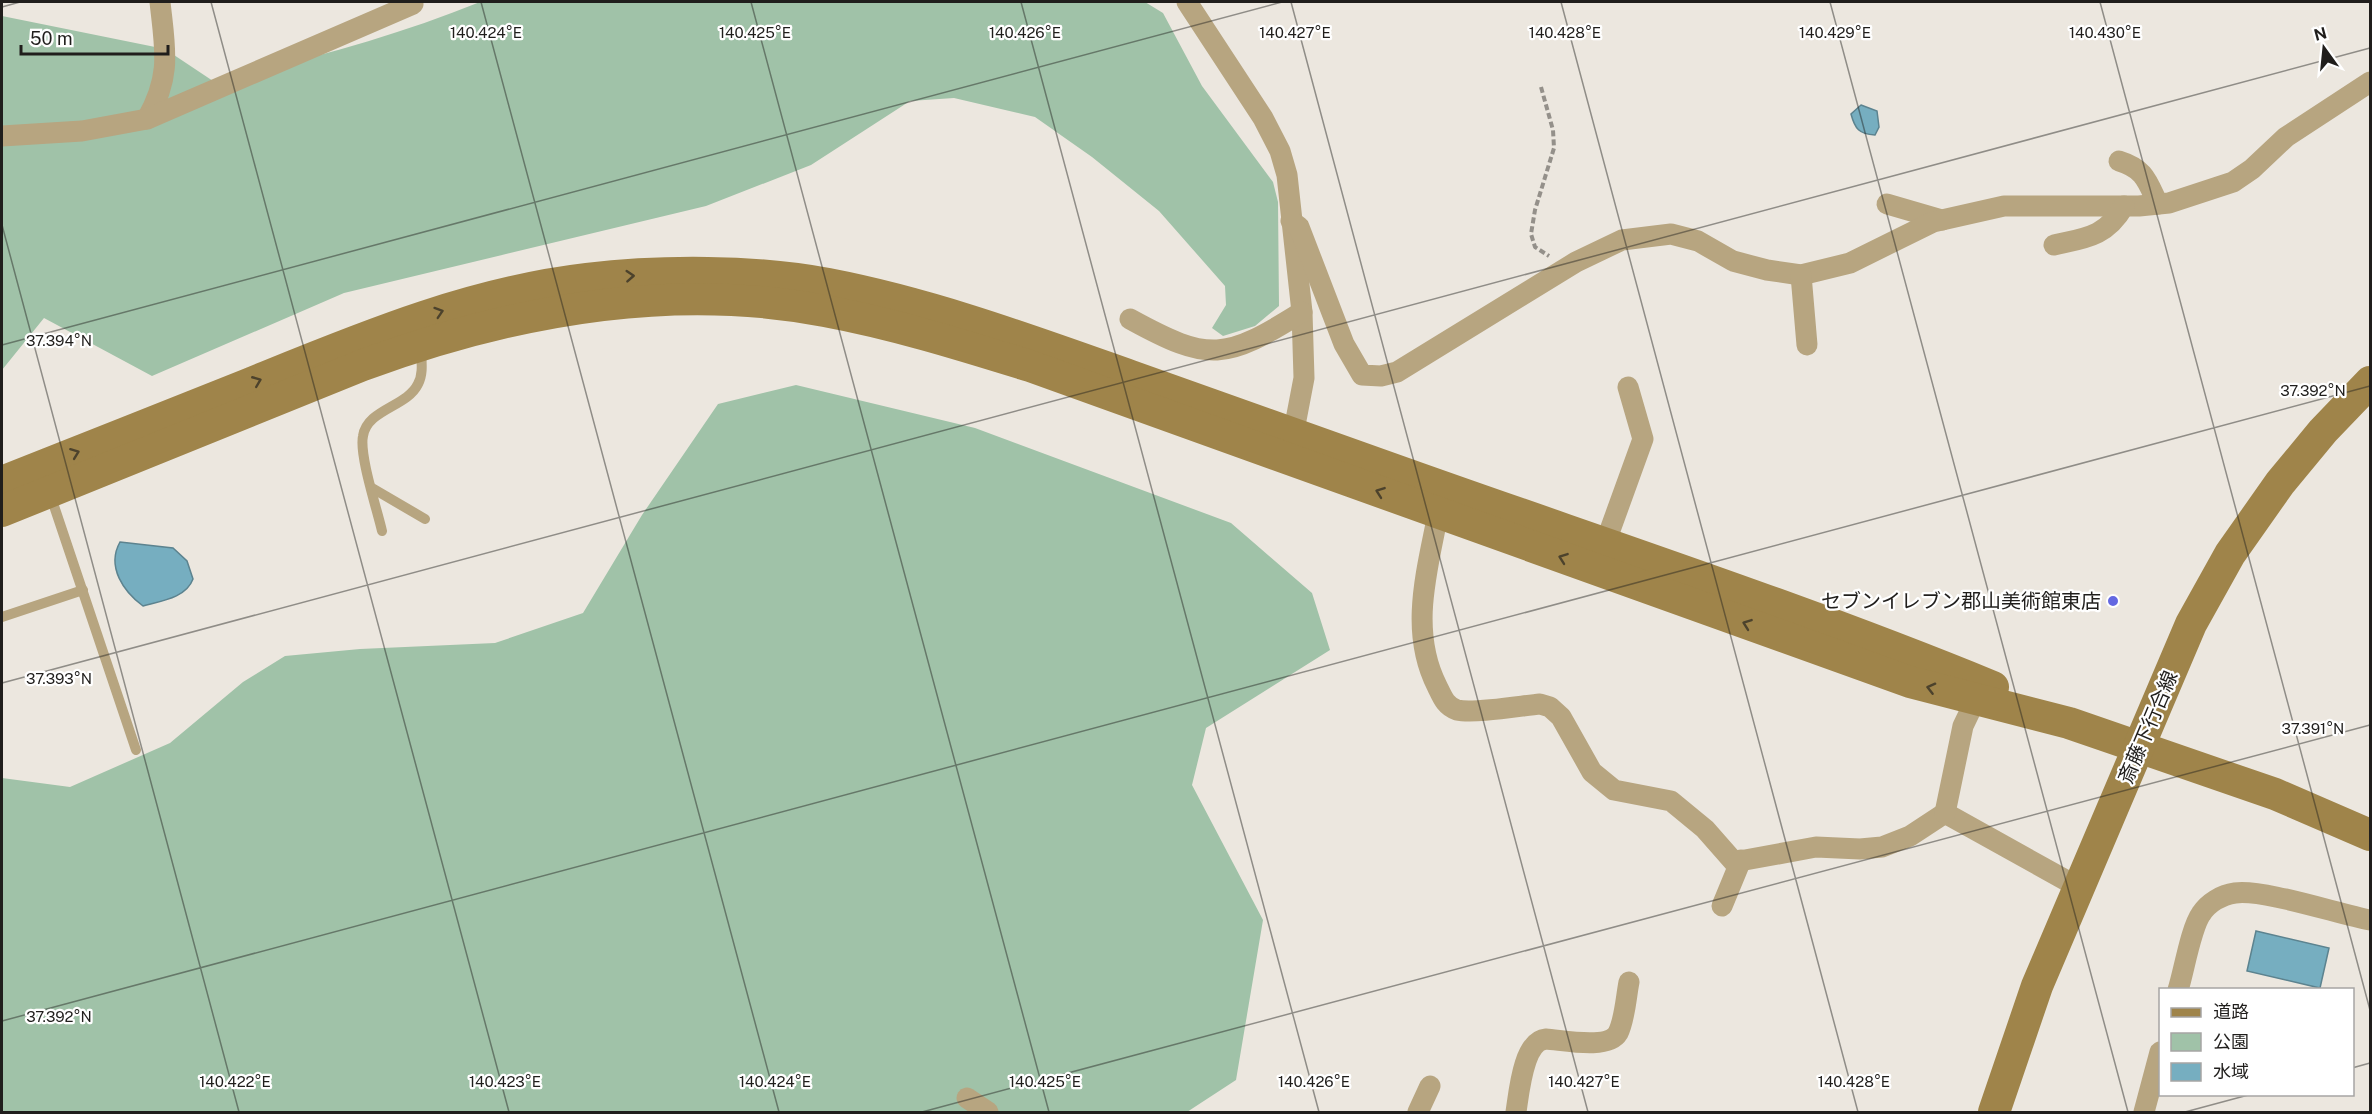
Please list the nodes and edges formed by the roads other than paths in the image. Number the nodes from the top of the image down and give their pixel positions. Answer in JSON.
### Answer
{"nodes":[{"id":1,"x":160,"y":2,"type":"edge"},
{"id":2,"x":412,"y":2,"type":"edge"},
{"id":3,"x":1187,"y":2,"type":"edge"},
{"id":4,"x":2370,"y":82,"type":"edge"},
{"id":5,"x":147,"y":119,"type":"junction"},
{"id":6,"x":2,"y":136,"type":"edge"},
{"id":7,"x":2119,"y":161,"type":"dead end"},
{"id":8,"x":1887,"y":204,"type":"dead end"},
{"id":9,"x":2158,"y":204,"type":"junction"},
{"id":10,"x":2124,"y":206,"type":"junction"},
{"id":11,"x":1942,"y":220,"type":"junction"},
{"id":12,"x":1291,"y":222,"type":"junction"},
{"id":13,"x":2054,"y":245,"type":"dead end"},
{"id":14,"x":1801,"y":275,"type":"junction"},
{"id":15,"x":1302,"y":312,"type":"junction"},
{"id":16,"x":1130,"y":319,"type":"dead end"},
{"id":17,"x":421,"y":344,"type":"junction"},
{"id":18,"x":1807,"y":345,"type":"dead end"},
{"id":19,"x":2370,"y":382,"type":"edge"},
{"id":20,"x":1628,"y":387,"type":"dead end"},
{"id":21,"x":1291,"y":446,"type":"junction"},
{"id":22,"x":44,"y":479,"type":"junction"},
{"id":23,"x":2,"y":482,"type":"edge"},
{"id":24,"x":372,"y":488,"type":"junction"},
{"id":25,"x":2,"y":511,"type":"edge"},
{"id":26,"x":1438,"y":513,"type":"junction"},
{"id":27,"x":425,"y":519,"type":"dead end"},
{"id":28,"x":382,"y":531,"type":"dead end"},
{"id":29,"x":1605,"y":544,"type":"junction"},
{"id":30,"x":83,"y":590,"type":"junction"},
{"id":31,"x":2,"y":617,"type":"edge"},
{"id":32,"x":1976,"y":699,"type":"junction"},
{"id":33,"x":2069,"y":723,"type":"junction"},
{"id":34,"x":2140,"y":749,"type":"junction"},
{"id":35,"x":136,"y":750,"type":"dead end"},
{"id":36,"x":2276,"y":794,"type":"junction"},
{"id":37,"x":1945,"y":813,"type":"junction"},
{"id":38,"x":2370,"y":817,"type":"edge"},
{"id":39,"x":2370,"y":835,"type":"edge"},
{"id":40,"x":1741,"y":860,"type":"junction"},
{"id":41,"x":2078,"y":887,"type":"junction"},
{"id":42,"x":1722,"y":906,"type":"dead end"},
{"id":43,"x":2370,"y":921,"type":"edge"},
{"id":44,"x":1629,"y":982,"type":"dead end"},
{"id":45,"x":2179,"y":988,"type":"edge"},
{"id":46,"x":2159,"y":1056,"type":"edge"},
{"id":47,"x":1430,"y":1086,"type":"dead end"},
{"id":48,"x":967,"y":1098,"type":"dead end"},
{"id":49,"x":988,"y":1113,"type":"edge"},
{"id":50,"x":1418,"y":1113,"type":"edge"},
{"id":51,"x":1516,"y":1113,"type":"edge"},
{"id":52,"x":1994,"y":1113,"type":"edge"},
{"id":53,"x":2144,"y":1113,"type":"edge"}],
"edges":[{"from":1,"to":5,"type":"street"},
{"from":2,"to":5,"type":"street"},
{"from":3,"to":12,"type":"street"},
{"from":4,"to":9,"type":"street"},
{"from":5,"to":6,"type":"street"},
{"from":7,"to":9,"type":"street"},
{"from":8,"to":11,"type":"street"},
{"from":9,"to":10,"type":"street"},
{"from":10,"to":11,"type":"street"},
{"from":10,"to":13,"type":"street"},
{"from":11,"to":14,"type":"street"},
{"from":12,"to":14,"type":"street"},
{"from":12,"to":15,"type":"street"},
{"from":14,"to":18,"type":"street"},
{"from":15,"to":16,"type":"street"},
{"from":15,"to":21,"type":"street"},
{"from":17,"to":21,"type":"street"},
{"from":17,"to":22,"type":"street"},
{"from":17,"to":24,"type":"lane"},
{"from":19,"to":34,"type":"street","name":"斎藤下行合線"},
{"from":20,"to":29,"type":"street"},
{"from":22,"to":21,"type":"street","one_way":true},
{"from":26,"to":21,"type":"street","one_way":true},
{"from":21,"to":29,"type":"street"},
{"from":22,"to":23,"type":"street"},
{"from":22,"to":25,"type":"street"},
{"from":22,"to":30,"type":"lane"},
{"from":24,"to":27,"type":"lane"},
{"from":24,"to":28,"type":"lane"},
{"from":32,"to":26,"type":"street","one_way":true},
{"from":26,"to":40,"type":"street"},
{"from":29,"to":33,"type":"street"},
{"from":30,"to":31,"type":"lane"},
{"from":30,"to":35,"type":"lane"},
{"from":32,"to":33,"type":"street"},
{"from":32,"to":37,"type":"street"},
{"from":33,"to":34,"type":"street"},
{"from":34,"to":36,"type":"street"},
{"from":34,"to":41,"type":"street","name":"斎藤下行合線"},
{"from":36,"to":38,"type":"street"},
{"from":36,"to":39,"type":"street"},
{"from":37,"to":40,"type":"street"},
{"from":37,"to":41,"type":"street"},
{"from":40,"to":42,"type":"street"},
{"from":41,"to":52,"type":"street","name":"斎藤下行合線"},
{"from":43,"to":45,"type":"street"},
{"from":44,"to":51,"type":"street"},
{"from":46,"to":53,"type":"street"},
{"from":47,"to":50,"type":"street"},
{"from":48,"to":49,"type":"street"}]}
